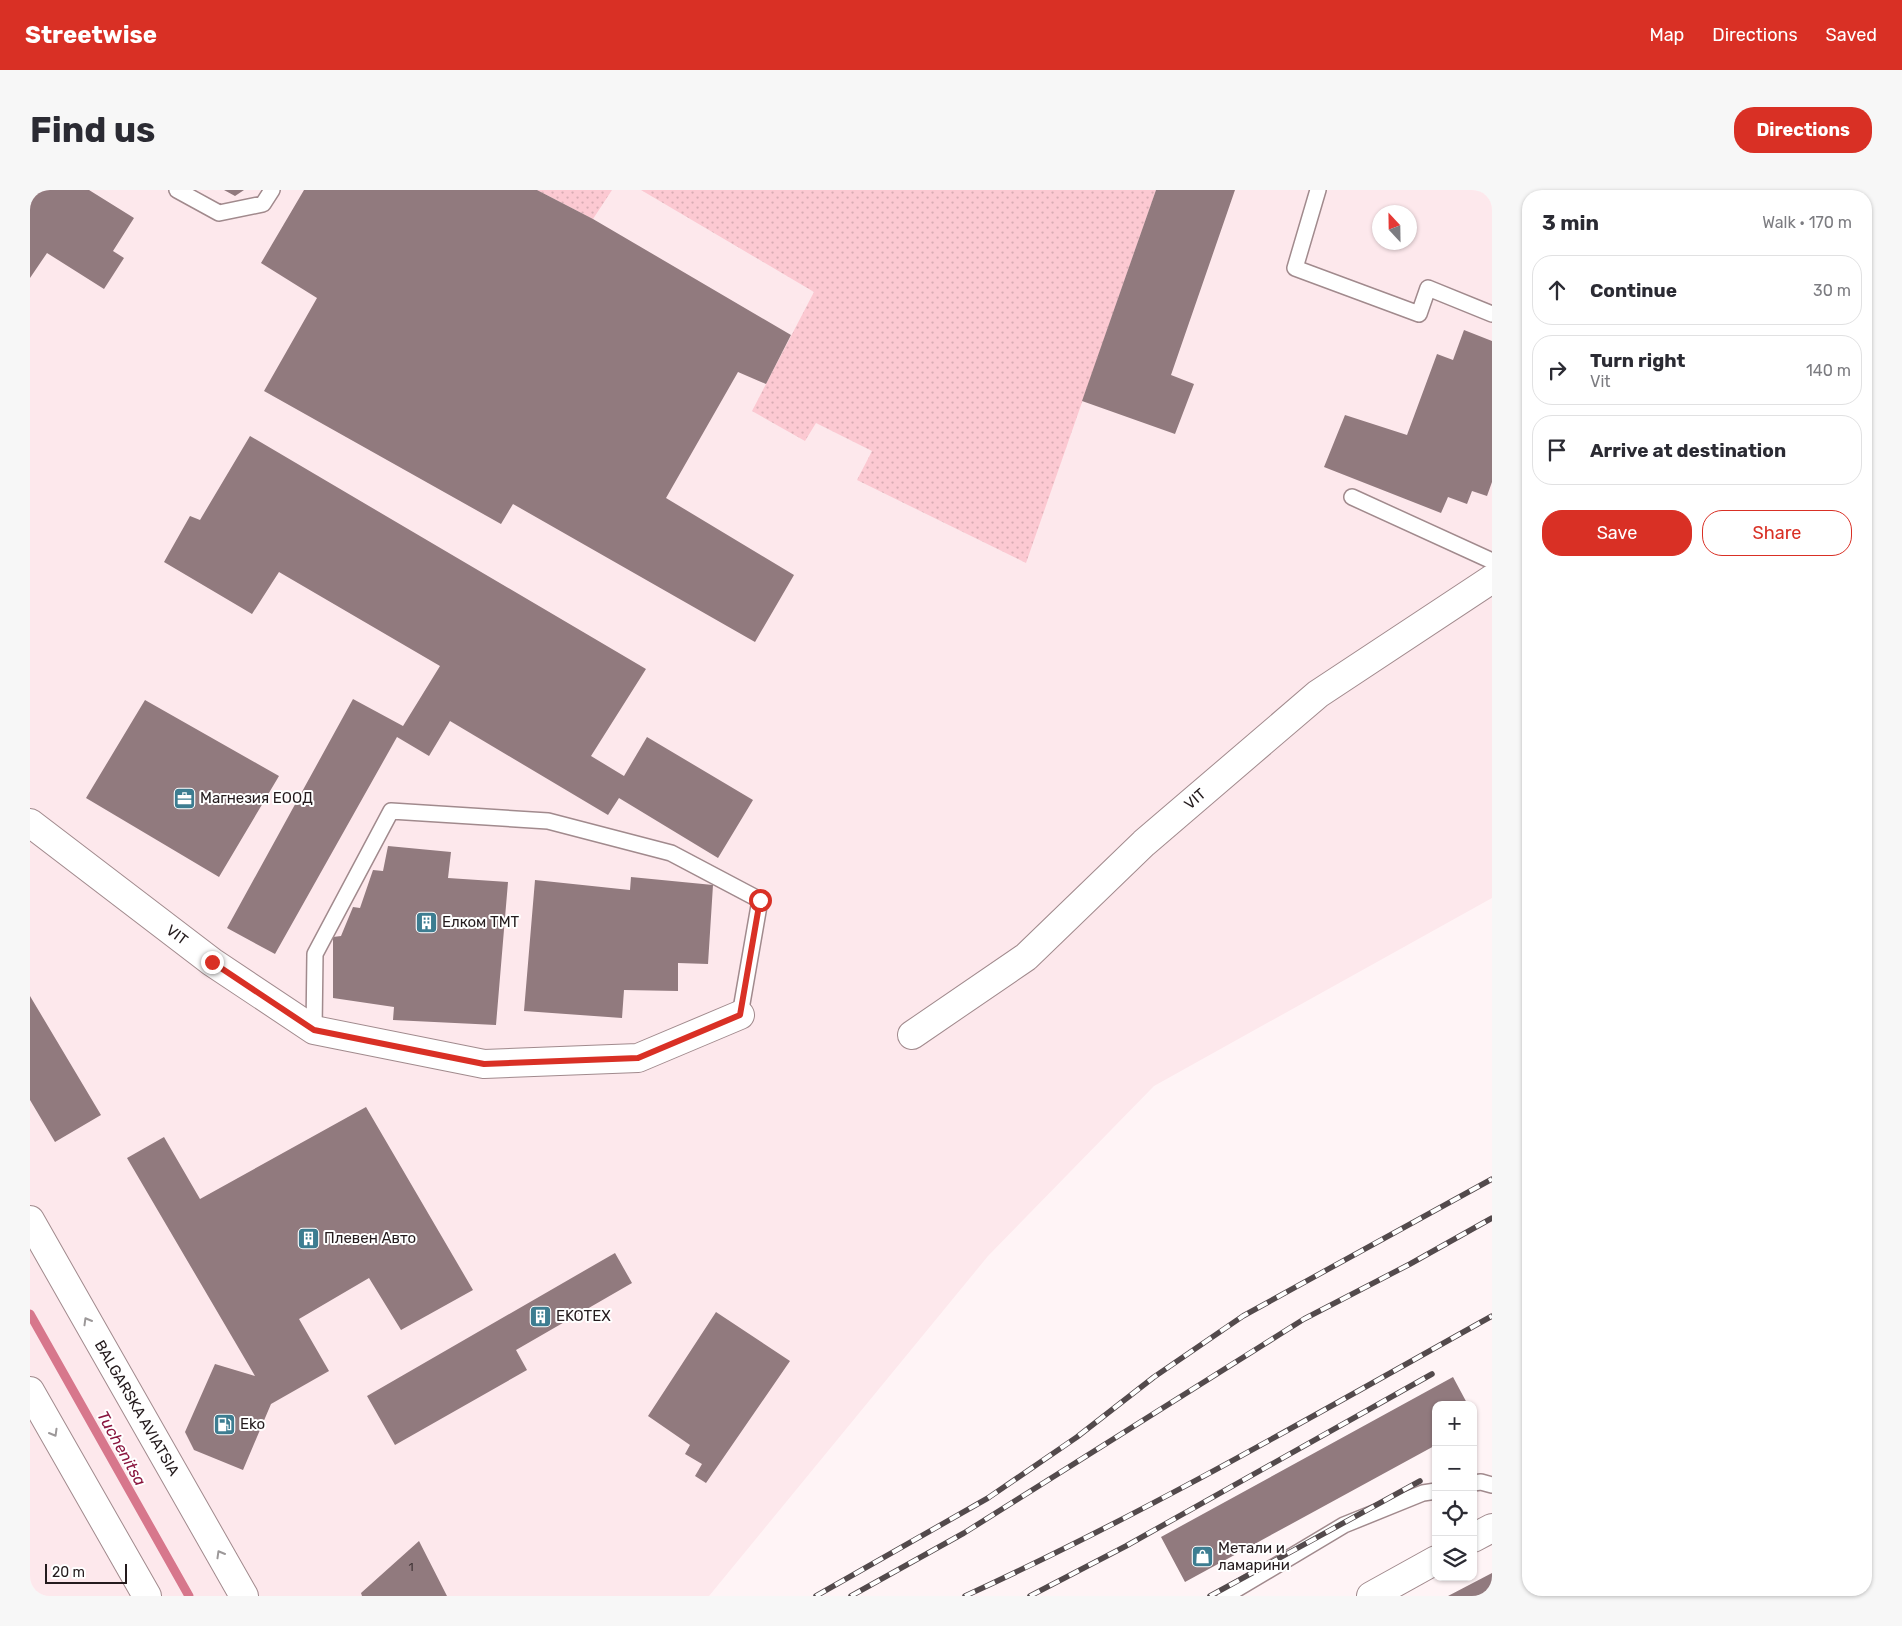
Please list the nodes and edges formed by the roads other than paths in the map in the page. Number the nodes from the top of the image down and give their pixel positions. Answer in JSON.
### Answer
{"nodes":[{"id":1,"x":177,"y":190,"type":"edge"},
{"id":2,"x":272,"y":190,"type":"edge"},
{"id":3,"x":1318,"y":190,"type":"edge"},
{"id":4,"x":1492,"y":314,"type":"edge"},
{"id":5,"x":1352,"y":497,"type":"dead end"},
{"id":6,"x":1492,"y":561,"type":"edge"},
{"id":7,"x":1492,"y":579,"type":"edge"},
{"id":8,"x":30,"y":823,"type":"edge"},
{"id":9,"x":740,"y":1015,"type":"joint"},
{"id":10,"x":314,"y":1030,"type":"junction"},
{"id":11,"x":912,"y":1036,"type":"dead end"},
{"id":12,"x":30,"y":1220,"type":"edge"},
{"id":13,"x":30,"y":1391,"type":"edge"},
{"id":14,"x":1477,"y":1483,"type":"edge"},
{"id":15,"x":1492,"y":1485,"type":"edge"},
{"id":16,"x":1432,"y":1492,"type":"edge"},
{"id":17,"x":1492,"y":1528,"type":"edge"},
{"id":18,"x":1477,"y":1536,"type":"edge"},
{"id":19,"x":1432,"y":1562,"type":"edge"},
{"id":20,"x":147,"y":1596,"type":"edge"},
{"id":21,"x":244,"y":1596,"type":"edge"},
{"id":22,"x":1226,"y":1596,"type":"edge"},
{"id":23,"x":1371,"y":1596,"type":"edge"}],
"edges":[{"from":1,"to":2,"type":"lane"},
{"from":3,"to":4,"type":"lane"},
{"from":5,"to":6,"type":"lane"},
{"from":7,"to":11,"type":"street","name":"VIT"},
{"from":8,"to":10,"type":"street","name":"VIT"},
{"from":9,"to":10,"type":"street","name":"VIT"},
{"from":9,"to":10,"type":"lane"},
{"from":21,"to":12,"type":"street","name":"BALGARSKA AVIATSIA","one_way":true},
{"from":13,"to":20,"type":"street","one_way":true},
{"from":14,"to":15,"type":"lane"},
{"from":16,"to":22,"type":"lane"},
{"from":17,"to":18,"type":"street"},
{"from":19,"to":23,"type":"street"}]}
